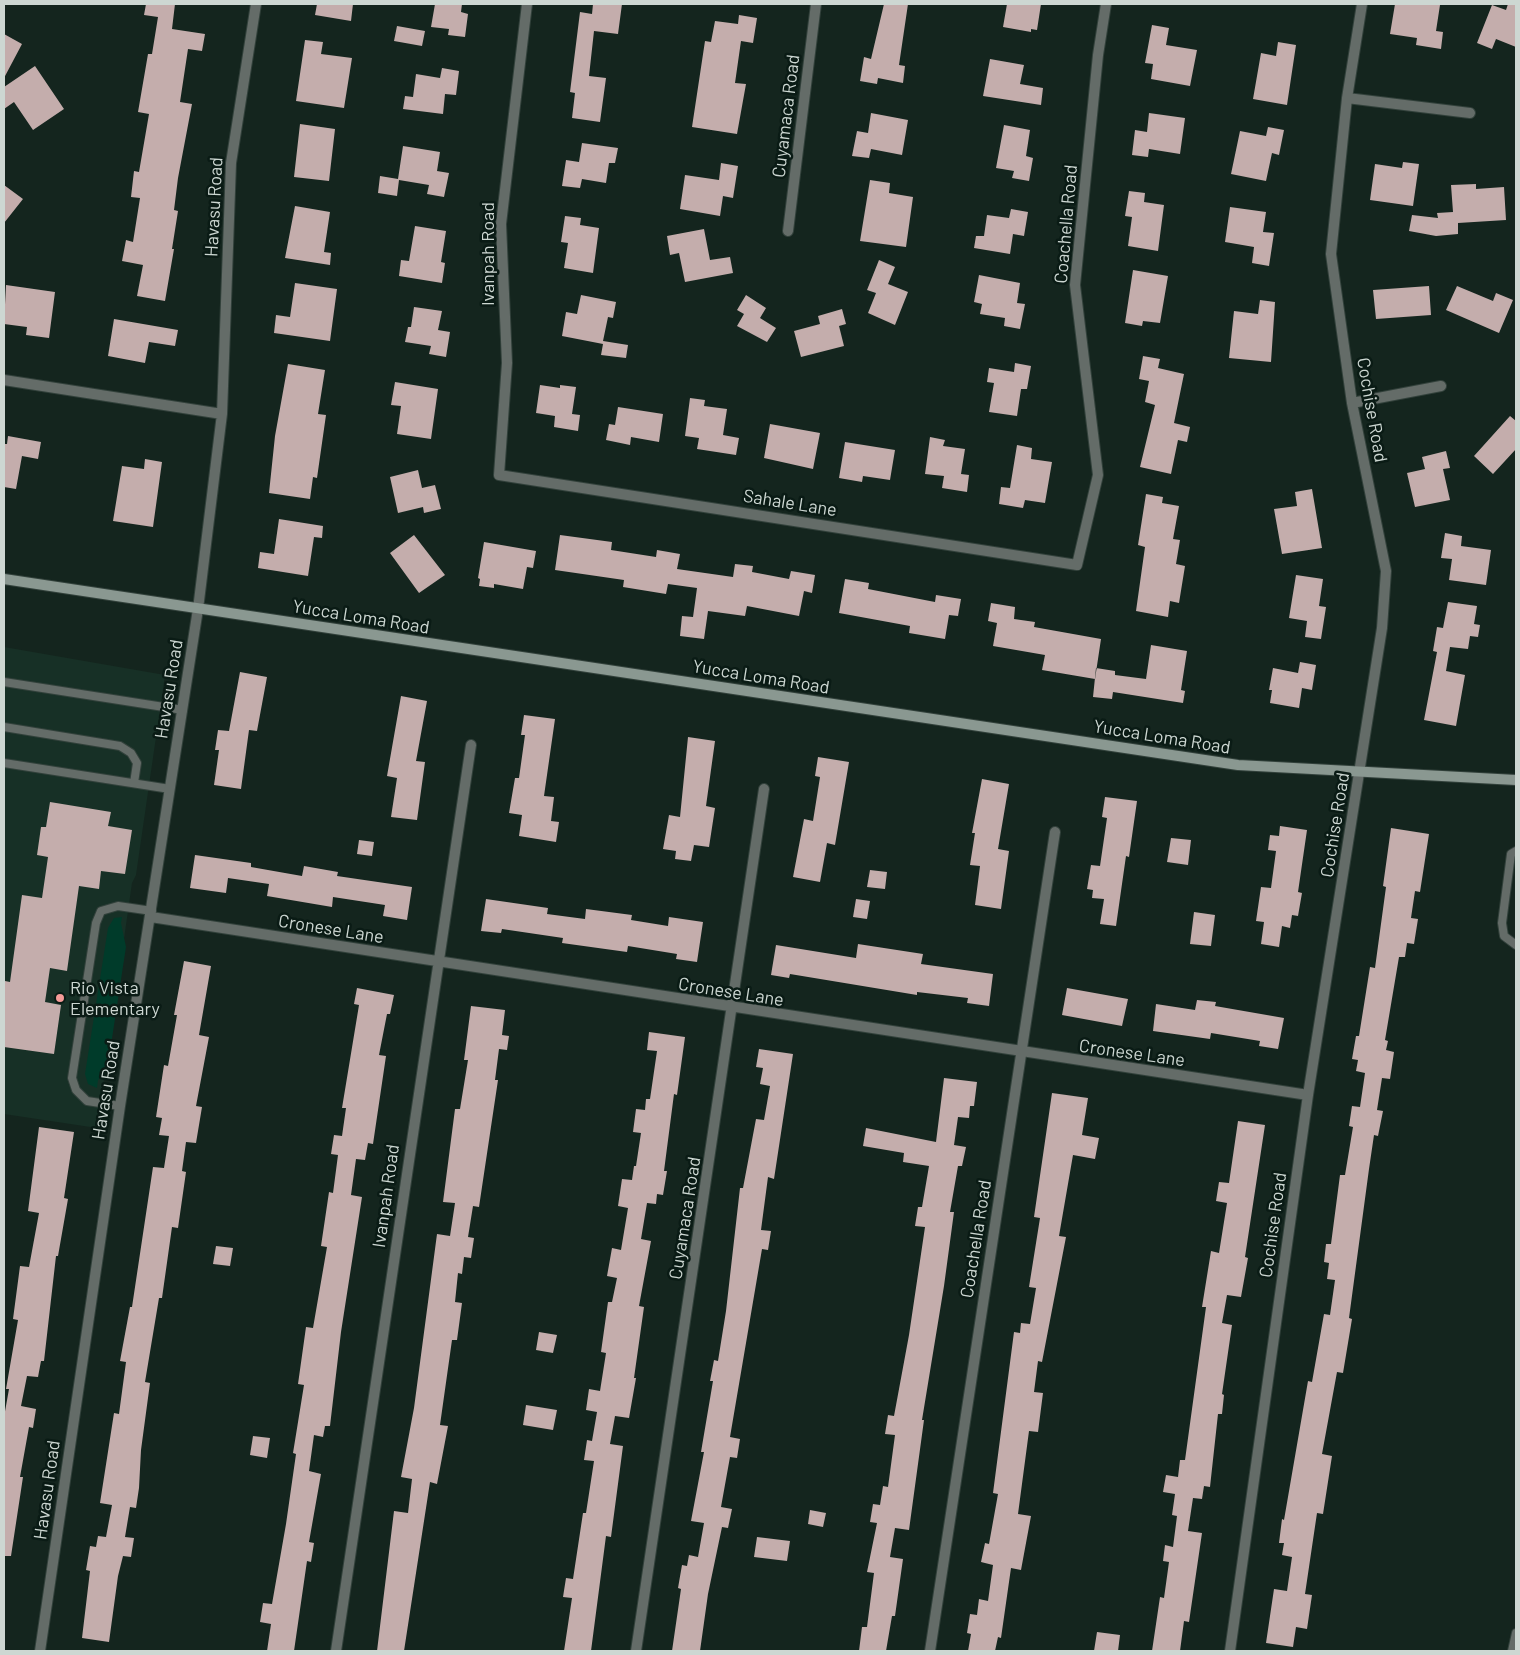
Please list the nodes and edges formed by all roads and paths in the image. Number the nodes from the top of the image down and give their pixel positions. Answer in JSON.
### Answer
{"nodes":[{"id":1,"x":256,"y":4,"type":"edge"},
{"id":2,"x":527,"y":4,"type":"edge"},
{"id":3,"x":816,"y":4,"type":"edge"},
{"id":4,"x":1106,"y":4,"type":"edge"},
{"id":5,"x":1362,"y":4,"type":"edge"},
{"id":6,"x":1347,"y":98,"type":"junction"},
{"id":7,"x":1470,"y":113,"type":"dead end"},
{"id":8,"x":788,"y":231,"type":"dead end"},
{"id":9,"x":4,"y":380,"type":"edge"},
{"id":10,"x":1441,"y":386,"type":"dead end"},
{"id":11,"x":1352,"y":403,"type":"junction"},
{"id":12,"x":222,"y":414,"type":"junction"},
{"id":13,"x":499,"y":475,"type":"joint"},
{"id":14,"x":1077,"y":565,"type":"joint"},
{"id":15,"x":4,"y":579,"type":"edge"},
{"id":16,"x":198,"y":609,"type":"junction"},
{"id":17,"x":4,"y":682,"type":"edge"},
{"id":18,"x":183,"y":710,"type":"junction"},
{"id":19,"x":4,"y":727,"type":"edge"},
{"id":20,"x":471,"y":745,"type":"dead end"},
{"id":21,"x":4,"y":764,"type":"edge"},
{"id":22,"x":1360,"y":771,"type":"junction"},
{"id":23,"x":1516,"y":780,"type":"edge"},
{"id":24,"x":134,"y":783,"type":"junction"},
{"id":25,"x":170,"y":789,"type":"junction"},
{"id":26,"x":764,"y":789,"type":"dead end"},
{"id":27,"x":1055,"y":832,"type":"dead end"},
{"id":28,"x":1516,"y":851,"type":"edge"},
{"id":29,"x":151,"y":914,"type":"junction"},
{"id":30,"x":1516,"y":945,"type":"edge"},
{"id":31,"x":437,"y":962,"type":"junction"},
{"id":32,"x":733,"y":1008,"type":"junction"},
{"id":33,"x":1020,"y":1053,"type":"junction"},
{"id":34,"x":1308,"y":1096,"type":"junction"},
{"id":35,"x":120,"y":1106,"type":"junction"},
{"id":36,"x":1516,"y":1633,"type":"edge"},
{"id":37,"x":40,"y":1651,"type":"edge"},
{"id":38,"x":336,"y":1651,"type":"edge"},
{"id":39,"x":636,"y":1651,"type":"edge"},
{"id":40,"x":930,"y":1651,"type":"edge"},
{"id":41,"x":1230,"y":1651,"type":"edge"},
{"id":42,"x":1512,"y":1651,"type":"edge"}],
"edges":[{"from":1,"to":12,"type":"street","name":"Havasu Road"},
{"from":2,"to":13,"type":"street","name":"Ivanpah Road"},
{"from":3,"to":8,"type":"street","name":"Cuyamaca Road"},
{"from":4,"to":14,"type":"street","name":"Coachella Road"},
{"from":5,"to":6,"type":"street","name":"Cochise Road"},
{"from":6,"to":7,"type":"street"},
{"from":6,"to":11,"type":"street","name":"Cochise Road"},
{"from":9,"to":12,"type":"street"},
{"from":10,"to":11,"type":"street"},
{"from":11,"to":22,"type":"street","name":"Cochise Road"},
{"from":12,"to":16,"type":"street","name":"Havasu Road"},
{"from":13,"to":14,"type":"street","name":"Sahale Lane"},
{"from":15,"to":16,"type":"main road","name":"Yucca Loma Road"},
{"from":16,"to":18,"type":"street","name":"Havasu Road"},
{"from":16,"to":22,"type":"main road","name":"Yucca Loma Road"},
{"from":17,"to":18,"type":"lane"},
{"from":18,"to":25,"type":"street","name":"Havasu Road"},
{"from":19,"to":24,"type":"lane"},
{"from":20,"to":31,"type":"street","name":"Ivanpah Road"},
{"from":21,"to":24,"type":"lane"},
{"from":22,"to":23,"type":"main road","name":"Yucca Loma Road"},
{"from":22,"to":34,"type":"street","name":"Cochise Road"},
{"from":24,"to":25,"type":"lane"},
{"from":25,"to":29,"type":"street","name":"Havasu Road"},
{"from":26,"to":32,"type":"street","name":"Cuyamaca Road"},
{"from":27,"to":33,"type":"street","name":"Coachella Road"},
{"from":28,"to":30,"type":"lane"},
{"from":29,"to":31,"type":"street","name":"Cronese Lane"},
{"from":29,"to":35,"type":"street","name":"Havasu Road"},
{"from":29,"to":35,"type":"lane"},
{"from":31,"to":32,"type":"street","name":"Cronese Lane"},
{"from":31,"to":38,"type":"street","name":"Ivanpah Road"},
{"from":32,"to":33,"type":"street","name":"Cronese Lane"},
{"from":32,"to":39,"type":"street","name":"Cuyamaca Road"},
{"from":33,"to":34,"type":"street","name":"Cronese Lane"},
{"from":33,"to":40,"type":"street","name":"Coachella Road"},
{"from":34,"to":41,"type":"street","name":"Cochise Road"},
{"from":35,"to":37,"type":"street","name":"Havasu Road"},
{"from":36,"to":42,"type":"lane"}]}
